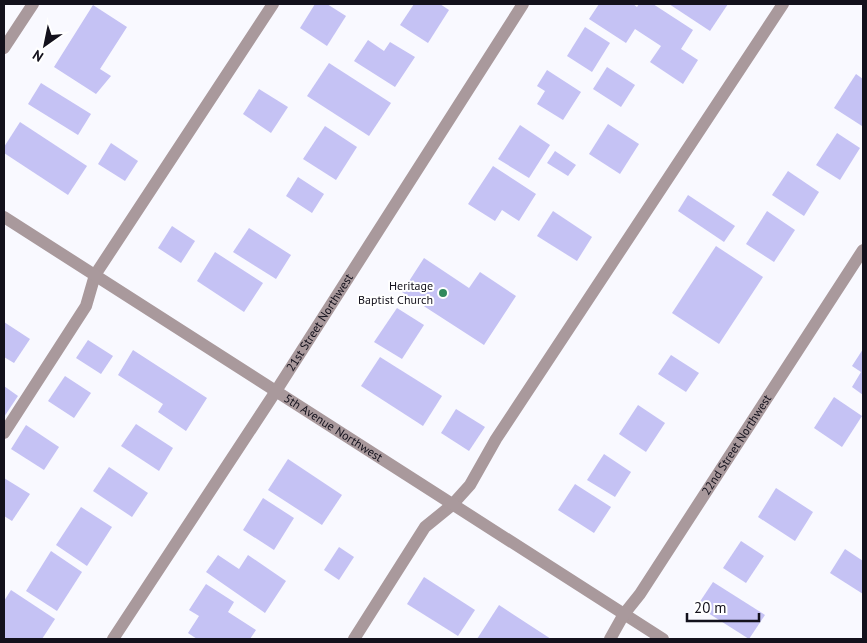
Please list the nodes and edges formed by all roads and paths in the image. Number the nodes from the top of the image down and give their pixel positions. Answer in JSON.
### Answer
{"nodes":[{"id":1,"x":33,"y":4,"type":"edge"},
{"id":2,"x":272,"y":4,"type":"edge"},
{"id":3,"x":523,"y":4,"type":"edge"},
{"id":4,"x":783,"y":4,"type":"edge"},
{"id":5,"x":4,"y":48,"type":"edge"},
{"id":6,"x":4,"y":216,"type":"edge"},
{"id":7,"x":863,"y":250,"type":"edge"},
{"id":8,"x":95,"y":275,"type":"junction"},
{"id":9,"x":276,"y":391,"type":"junction"},
{"id":10,"x":4,"y":433,"type":"edge"},
{"id":11,"x":452,"y":505,"type":"junction"},
{"id":12,"x":624,"y":614,"type":"junction"},
{"id":13,"x":113,"y":639,"type":"edge"},
{"id":14,"x":354,"y":639,"type":"edge"},
{"id":15,"x":610,"y":639,"type":"edge"},
{"id":16,"x":662,"y":639,"type":"edge"}],
"edges":[{"from":1,"to":5,"type":"street"},
{"from":2,"to":8,"type":"street"},
{"from":3,"to":9,"type":"street","name":"21st Street Northwest"},
{"from":4,"to":11,"type":"street"},
{"from":6,"to":8,"type":"street","name":"5th Avenue Northwest"},
{"from":7,"to":12,"type":"street","name":"22nd Street Northwest"},
{"from":8,"to":9,"type":"street","name":"5th Avenue Northwest"},
{"from":8,"to":10,"type":"street"},
{"from":9,"to":11,"type":"street","name":"5th Avenue Northwest"},
{"from":9,"to":13,"type":"street","name":"21st Street Northwest"},
{"from":11,"to":12,"type":"street","name":"5th Avenue Northwest"},
{"from":11,"to":14,"type":"street"},
{"from":12,"to":15,"type":"street","name":"22nd Street Northwest"},
{"from":12,"to":16,"type":"street","name":"5th Avenue Northwest"}]}
